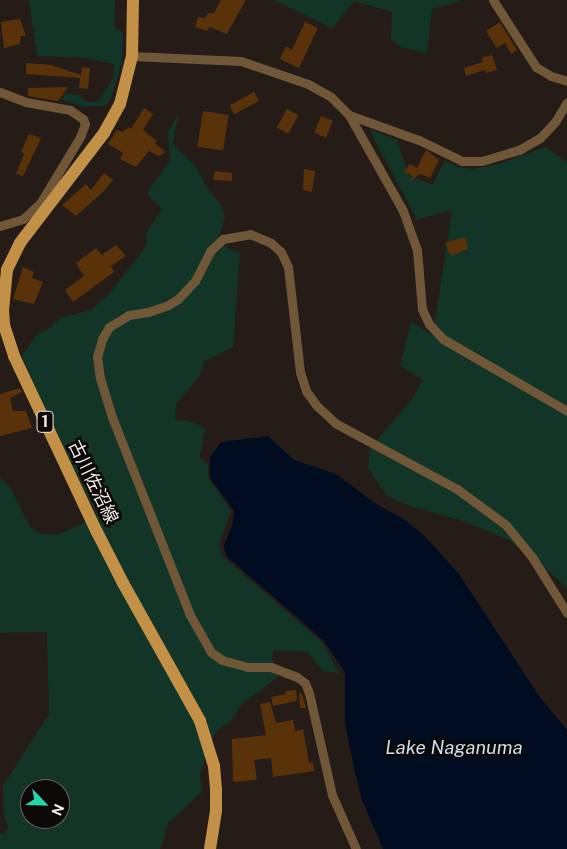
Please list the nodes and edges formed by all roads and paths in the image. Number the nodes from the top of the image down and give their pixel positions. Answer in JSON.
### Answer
{"nodes":[{"id":1,"x":133,"y":0,"type":"edge"},
{"id":2,"x":493,"y":0,"type":"edge"},
{"id":3,"x":132,"y":56,"type":"junction"},
{"id":4,"x":567,"y":82,"type":"edge"},
{"id":5,"x":0,"y":92,"type":"edge"},
{"id":6,"x":567,"y":102,"type":"edge"},
{"id":7,"x":349,"y":115,"type":"junction"},
{"id":8,"x":44,"y":204,"type":"junction"},
{"id":9,"x":0,"y":226,"type":"edge"},
{"id":10,"x":567,"y":411,"type":"edge"},
{"id":11,"x":567,"y":613,"type":"edge"},
{"id":12,"x":210,"y":849,"type":"edge"},
{"id":13,"x":356,"y":849,"type":"edge"}],
"edges":[{"from":1,"to":3,"type":"main road","name":"古川佐沼線","number":"1"},
{"from":2,"to":4,"type":"street"},
{"from":3,"to":7,"type":"street"},
{"from":3,"to":8,"type":"main road","name":"古川佐沼線","number":"1"},
{"from":5,"to":8,"type":"street"},
{"from":6,"to":7,"type":"street"},
{"from":7,"to":10,"type":"street"},
{"from":8,"to":9,"type":"street"},
{"from":8,"to":12,"type":"main road","name":"古川佐沼線","number":"1"},
{"from":11,"to":13,"type":"street"}]}
